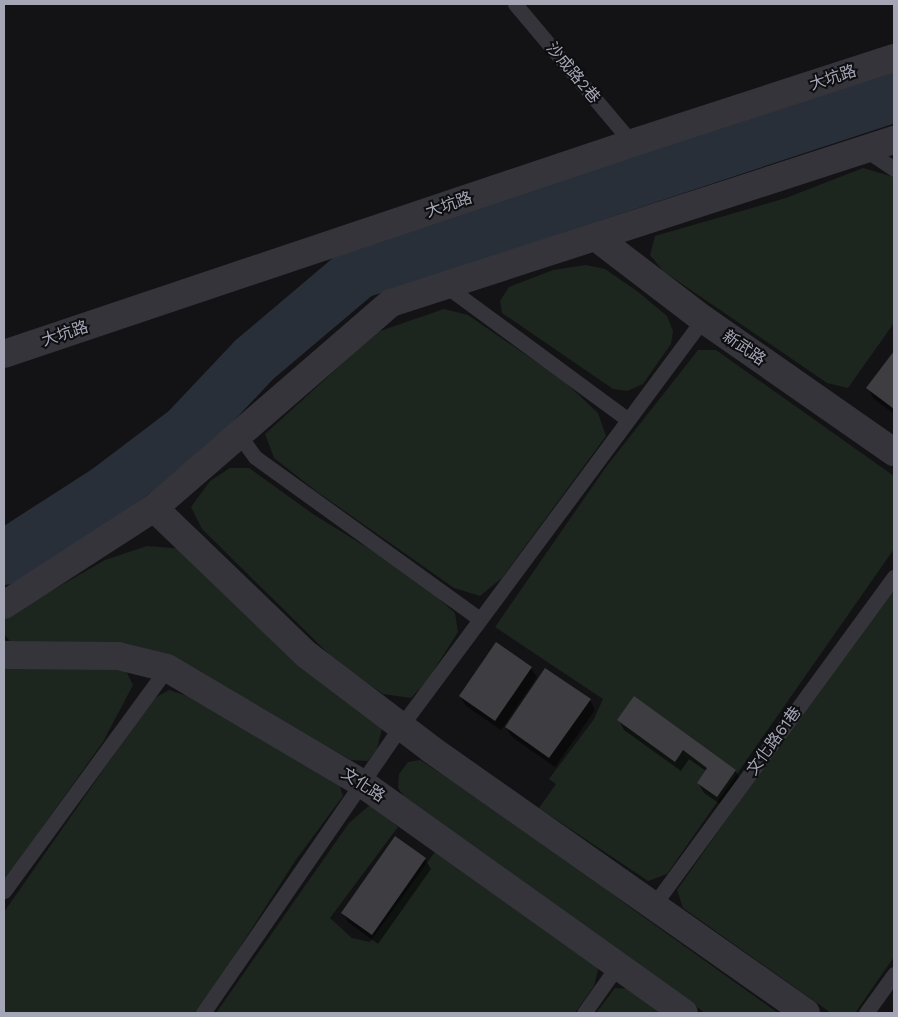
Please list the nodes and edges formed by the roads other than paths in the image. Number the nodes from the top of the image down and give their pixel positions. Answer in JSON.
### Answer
{"nodes":[{"id":1,"x":515,"y":4,"type":"edge"},
{"id":2,"x":894,"y":58,"type":"edge"},
{"id":3,"x":894,"y":140,"type":"edge"},
{"id":4,"x":632,"y":143,"type":"junction"},
{"id":5,"x":866,"y":150,"type":"junction"},
{"id":6,"x":894,"y":169,"type":"edge"},
{"id":7,"x":597,"y":238,"type":"junction"},
{"id":8,"x":446,"y":286,"type":"junction"},
{"id":9,"x":702,"y":319,"type":"junction"},
{"id":10,"x":4,"y":354,"type":"edge"},
{"id":11,"x":627,"y":419,"type":"junction"},
{"id":12,"x":239,"y":435,"type":"junction"},
{"id":13,"x":894,"y":452,"type":"edge"},
{"id":14,"x":154,"y":508,"type":"junction"},
{"id":15,"x":894,"y":577,"type":"edge"},
{"id":16,"x":4,"y":605,"type":"edge"},
{"id":17,"x":480,"y":619,"type":"junction"},
{"id":18,"x":4,"y":655,"type":"edge"},
{"id":19,"x":167,"y":668,"type":"junction"},
{"id":20,"x":401,"y":726,"type":"junction"},
{"id":21,"x":363,"y":784,"type":"junction"},
{"id":22,"x":4,"y":892,"type":"edge"},
{"id":23,"x":653,"y":906,"type":"junction"},
{"id":24,"x":618,"y":965,"type":"junction"},
{"id":25,"x":894,"y":974,"type":"edge"},
{"id":26,"x":203,"y":1013,"type":"edge"},
{"id":27,"x":584,"y":1013,"type":"edge"},
{"id":28,"x":684,"y":1013,"type":"edge"},
{"id":29,"x":806,"y":1013,"type":"edge"},
{"id":30,"x":866,"y":1013,"type":"edge"}],
"edges":[{"from":1,"to":4,"type":"lane","name":"沙成路2巷"},
{"from":2,"to":4,"type":"street","name":"大坑路"},
{"from":3,"to":5,"type":"street"},
{"from":4,"to":10,"type":"street","name":"大坑路"},
{"from":5,"to":6,"type":"lane"},
{"from":5,"to":7,"type":"street"},
{"from":7,"to":8,"type":"street"},
{"from":7,"to":9,"type":"street","name":"新武路"},
{"from":8,"to":11,"type":"lane"},
{"from":8,"to":12,"type":"street"},
{"from":9,"to":11,"type":"lane"},
{"from":9,"to":13,"type":"street","name":"新武路"},
{"from":11,"to":17,"type":"lane"},
{"from":12,"to":14,"type":"street"},
{"from":12,"to":17,"type":"lane"},
{"from":14,"to":16,"type":"street"},
{"from":14,"to":20,"type":"street"},
{"from":15,"to":23,"type":"lane","name":"文化路61巷"},
{"from":17,"to":20,"type":"lane"},
{"from":18,"to":19,"type":"street","name":"文化路"},
{"from":19,"to":21,"type":"street","name":"文化路"},
{"from":19,"to":22,"type":"lane"},
{"from":20,"to":21,"type":"lane"},
{"from":20,"to":23,"type":"street"},
{"from":21,"to":24,"type":"street","name":"文化路"},
{"from":21,"to":26,"type":"lane"},
{"from":23,"to":29,"type":"street"},
{"from":24,"to":27,"type":"lane"},
{"from":24,"to":28,"type":"street","name":"文化路"},
{"from":25,"to":30,"type":"lane"}]}
